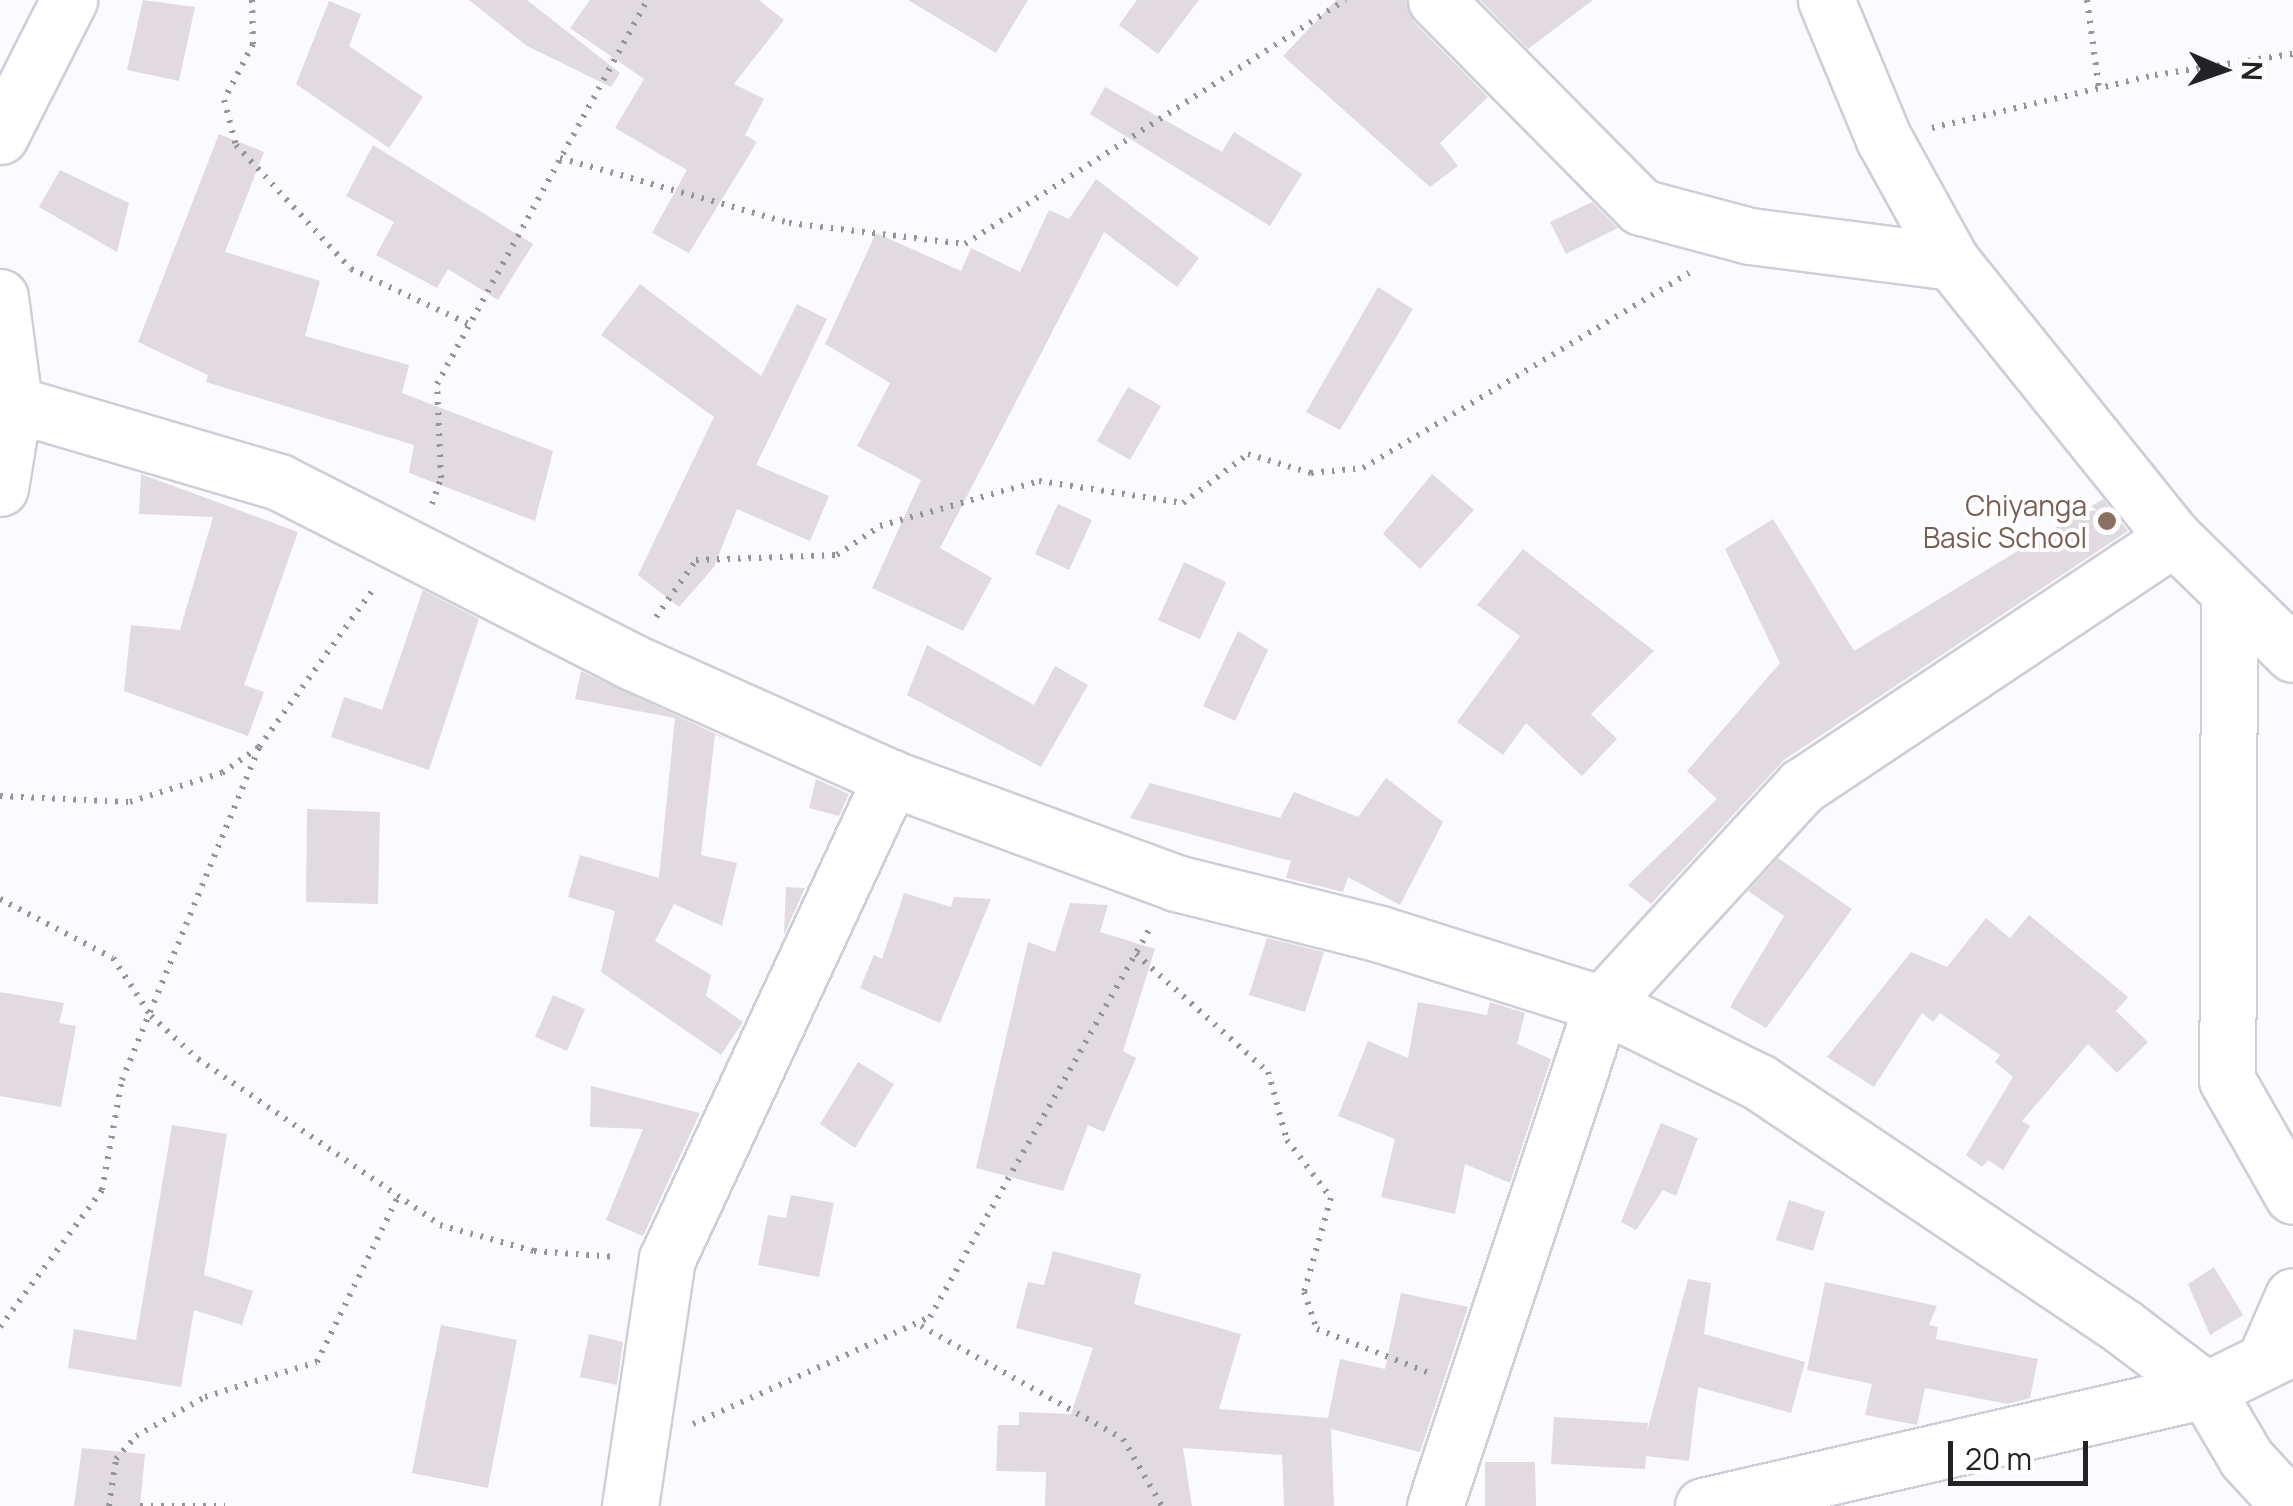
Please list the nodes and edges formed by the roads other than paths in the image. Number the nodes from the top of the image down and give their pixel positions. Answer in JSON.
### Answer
{"nodes":[{"id":1,"x":69,"y":0,"type":"edge"},
{"id":2,"x":1436,"y":0,"type":"edge"},
{"id":3,"x":1826,"y":0,"type":"edge"},
{"id":4,"x":0,"y":136,"type":"edge"},
{"id":5,"x":1952,"y":262,"type":"junction"},
{"id":6,"x":0,"y":297,"type":"edge"},
{"id":7,"x":14,"y":404,"type":"junction"},
{"id":8,"x":0,"y":488,"type":"edge"},
{"id":9,"x":2174,"y":538,"type":"junction"},
{"id":10,"x":2230,"y":595,"type":"junction"},
{"id":11,"x":2293,"y":654,"type":"edge"},
{"id":12,"x":890,"y":778,"type":"junction"},
{"id":13,"x":1602,"y":1004,"type":"junction"},
{"id":14,"x":2293,"y":1196,"type":"edge"},
{"id":15,"x":2293,"y":1296,"type":"edge"},
{"id":16,"x":2281,"y":1350,"type":"edge"},
{"id":17,"x":2206,"y":1390,"type":"junction"},
{"id":18,"x":2242,"y":1482,"type":"edge"},
{"id":19,"x":631,"y":1488,"type":"edge"},
{"id":20,"x":1435,"y":1506,"type":"edge"},
{"id":21,"x":1703,"y":1506,"type":"edge"},
{"id":22,"x":2290,"y":1506,"type":"edge"}],
"edges":[{"from":1,"to":4,"type":"street"},
{"from":2,"to":5,"type":"street"},
{"from":3,"to":5,"type":"street"},
{"from":5,"to":9,"type":"street"},
{"from":6,"to":7,"type":"street"},
{"from":7,"to":8,"type":"street"},
{"from":7,"to":12,"type":"street"},
{"from":9,"to":10,"type":"street"},
{"from":9,"to":13,"type":"street"},
{"from":10,"to":11,"type":"street"},
{"from":10,"to":14,"type":"street"},
{"from":12,"to":13,"type":"street"},
{"from":12,"to":19,"type":"street"},
{"from":13,"to":17,"type":"street"},
{"from":13,"to":20,"type":"street"},
{"from":15,"to":16,"type":"street"},
{"from":16,"to":17,"type":"street"},
{"from":17,"to":18,"type":"street"},
{"from":17,"to":21,"type":"street"},
{"from":18,"to":22,"type":"street"}]}
